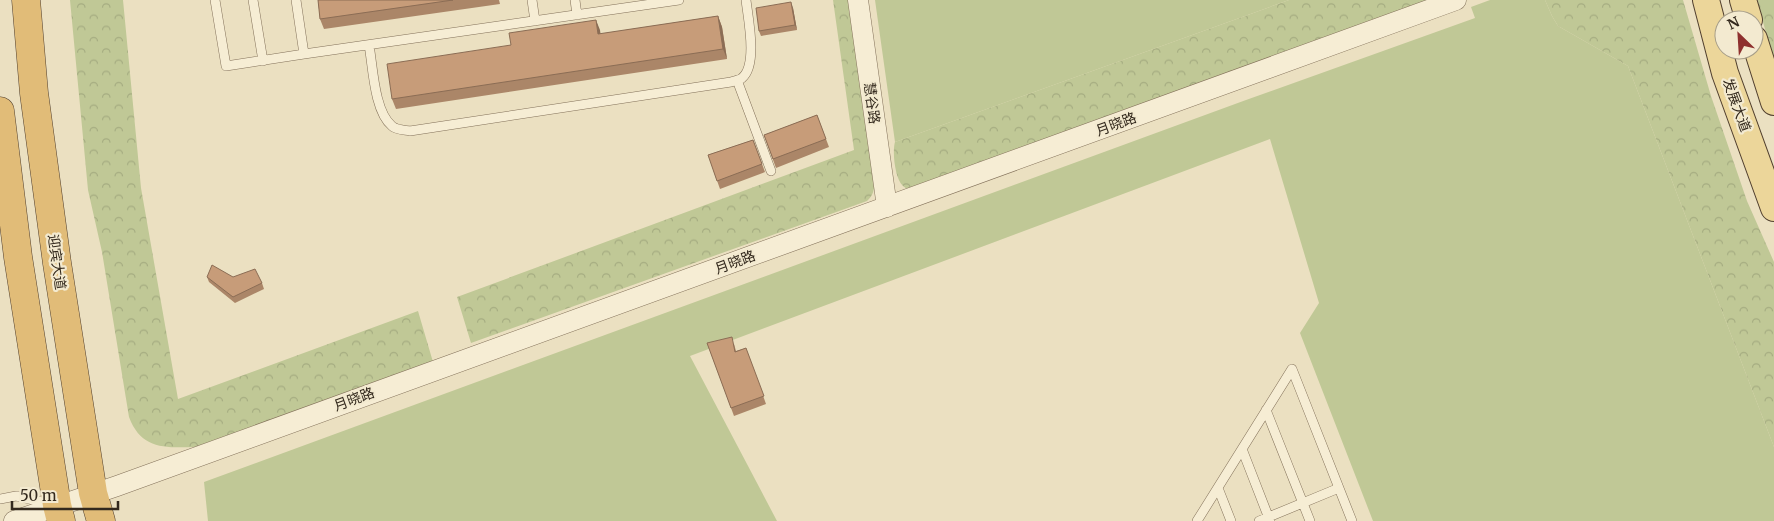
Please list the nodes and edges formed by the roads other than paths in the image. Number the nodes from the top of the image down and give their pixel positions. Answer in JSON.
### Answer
{"nodes":[{"id":1,"x":26,"y":0,"type":"edge"},
{"id":2,"x":215,"y":0,"type":"edge"},
{"id":3,"x":253,"y":0,"type":"edge"},
{"id":4,"x":296,"y":0,"type":"edge"},
{"id":5,"x":532,"y":0,"type":"edge"},
{"id":6,"x":575,"y":0,"type":"edge"},
{"id":7,"x":679,"y":0,"type":"edge"},
{"id":8,"x":746,"y":0,"type":"edge"},
{"id":9,"x":858,"y":0,"type":"edge"},
{"id":10,"x":1456,"y":0,"type":"edge"},
{"id":11,"x":1706,"y":0,"type":"edge"},
{"id":12,"x":577,"y":15,"type":"junction"},
{"id":13,"x":535,"y":21,"type":"junction"},
{"id":14,"x":370,"y":45,"type":"junction"},
{"id":15,"x":304,"y":54,"type":"junction"},
{"id":16,"x":1761,"y":60,"type":"edge"},
{"id":17,"x":263,"y":61,"type":"junction"},
{"id":18,"x":737,"y":80,"type":"junction"},
{"id":19,"x":1774,"y":102,"type":"edge"},
{"id":20,"x":0,"y":111,"type":"edge"},
{"id":21,"x":771,"y":171,"type":"dead end"},
{"id":22,"x":887,"y":207,"type":"junction"},
{"id":23,"x":1774,"y":208,"type":"edge"},
{"id":24,"x":76,"y":383,"type":"junction"},
{"id":25,"x":39,"y":391,"type":"junction"},
{"id":26,"x":1266,"y":410,"type":"junction"},
{"id":27,"x":1242,"y":449,"type":"junction"},
{"id":28,"x":1218,"y":488,"type":"junction"},
{"id":29,"x":1339,"y":488,"type":"junction"},
{"id":30,"x":93,"y":494,"type":"junction"},
{"id":31,"x":0,"y":500,"type":"edge"},
{"id":32,"x":1303,"y":503,"type":"junction"},
{"id":33,"x":59,"y":513,"type":"edge"},
{"id":34,"x":1270,"y":519,"type":"edge"},
{"id":35,"x":14,"y":521,"type":"edge"},
{"id":36,"x":101,"y":521,"type":"edge"},
{"id":37,"x":1197,"y":521,"type":"edge"},
{"id":38,"x":1231,"y":521,"type":"edge"},
{"id":39,"x":1259,"y":521,"type":"edge"},
{"id":40,"x":1310,"y":521,"type":"edge"},
{"id":41,"x":1352,"y":521,"type":"edge"}],
"edges":[{"from":1,"to":24,"type":"highway","name":"迎宾大道"},
{"from":2,"to":17,"type":"lane"},
{"from":3,"to":17,"type":"lane"},
{"from":4,"to":15,"type":"lane"},
{"from":5,"to":13,"type":"lane"},
{"from":6,"to":12,"type":"lane"},
{"from":7,"to":12,"type":"lane"},
{"from":8,"to":18,"type":"lane"},
{"from":9,"to":22,"type":"street","name":"慧谷路"},
{"from":10,"to":22,"type":"street","name":"月晓路"},
{"from":11,"to":23,"type":"main road","name":"发展大道"},
{"from":12,"to":13,"type":"lane"},
{"from":13,"to":14,"type":"lane"},
{"from":14,"to":15,"type":"lane"},
{"from":14,"to":18,"type":"lane"},
{"from":15,"to":17,"type":"lane"},
{"from":16,"to":19,"type":"main road"},
{"from":18,"to":21,"type":"lane"},
{"from":20,"to":25,"type":"highway"},
{"from":22,"to":30,"type":"street","name":"月晓路"},
{"from":24,"to":25,"type":"highway"},
{"from":24,"to":30,"type":"highway","name":"迎宾大道"},
{"from":25,"to":33,"type":"highway"},
{"from":26,"to":27,"type":"lane"},
{"from":26,"to":29,"type":"lane"},
{"from":26,"to":32,"type":"lane"},
{"from":27,"to":28,"type":"lane"},
{"from":27,"to":34,"type":"lane"},
{"from":28,"to":37,"type":"lane"},
{"from":28,"to":38,"type":"lane"},
{"from":29,"to":32,"type":"lane"},
{"from":29,"to":41,"type":"lane"},
{"from":30,"to":33,"type":"street","name":"月晓路"},
{"from":30,"to":36,"type":"highway","name":"迎宾大道"},
{"from":31,"to":33,"type":"lane"},
{"from":32,"to":34,"type":"lane"},
{"from":32,"to":40,"type":"lane"},
{"from":33,"to":35,"type":"street","name":"月晓路"},
{"from":34,"to":39,"type":"lane"}]}
